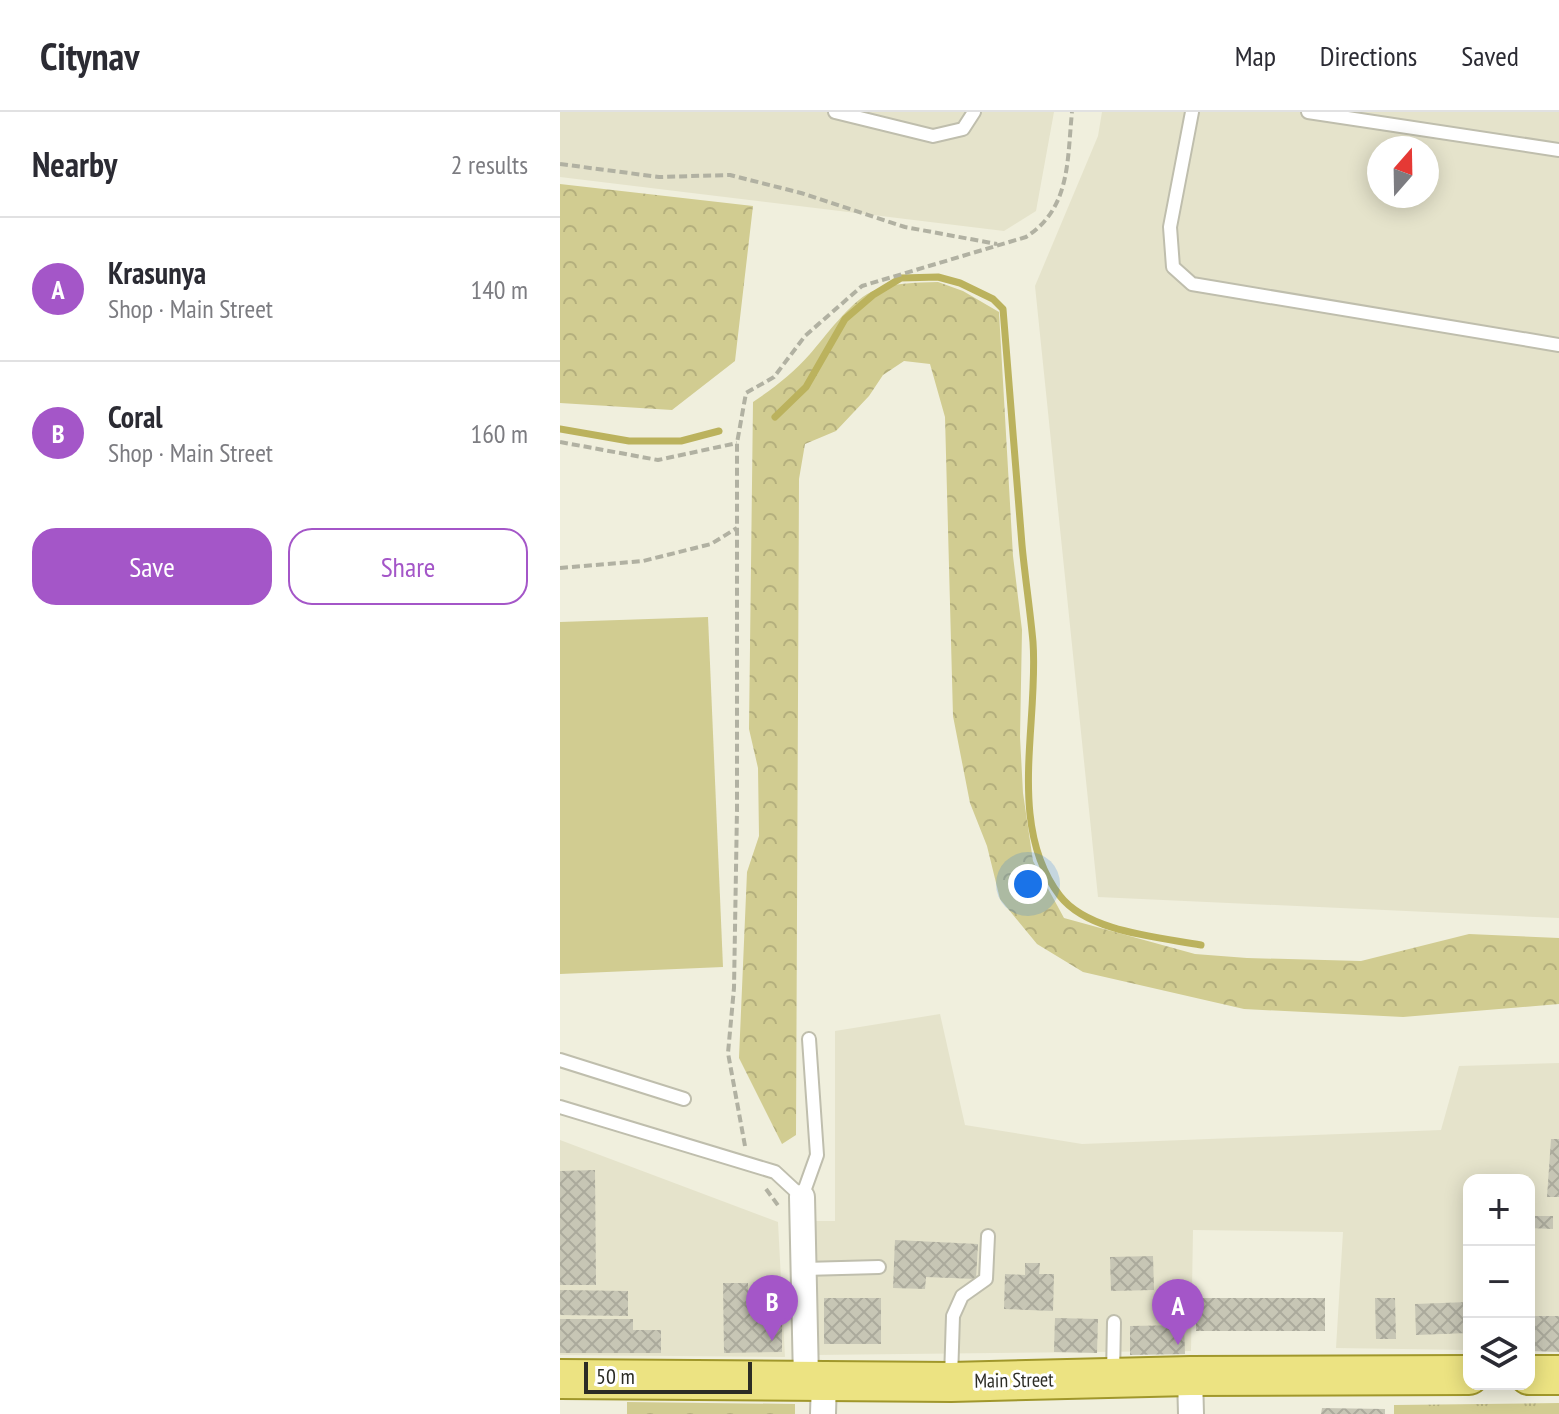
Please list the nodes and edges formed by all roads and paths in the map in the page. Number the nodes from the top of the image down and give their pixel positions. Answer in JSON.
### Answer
{"nodes":[{"id":1,"x":835,"y":112,"type":"edge"},
{"id":2,"x":974,"y":112,"type":"edge"},
{"id":3,"x":1072,"y":112,"type":"edge"},
{"id":4,"x":1192,"y":112,"type":"edge"},
{"id":5,"x":1308,"y":112,"type":"edge"},
{"id":6,"x":1559,"y":150,"type":"edge"},
{"id":7,"x":560,"y":164,"type":"edge"},
{"id":8,"x":999,"y":244,"type":"junction"},
{"id":9,"x":1559,"y":345,"type":"edge"},
{"id":10,"x":560,"y":442,"type":"edge"},
{"id":11,"x":737,"y":443,"type":"junction"},
{"id":12,"x":737,"y":528,"type":"junction"},
{"id":13,"x":560,"y":568,"type":"edge"},
{"id":14,"x":809,"y":1039,"type":"dead end"},
{"id":15,"x":560,"y":1060,"type":"edge"},
{"id":16,"x":684,"y":1099,"type":"dead end"},
{"id":17,"x":560,"y":1107,"type":"edge"},
{"id":18,"x":749,"y":1163,"type":"junction"},
{"id":19,"x":802,"y":1197,"type":"junction"},
{"id":20,"x":988,"y":1236,"type":"dead end"},
{"id":21,"x":879,"y":1267,"type":"dead end"},
{"id":22,"x":804,"y":1269,"type":"junction"},
{"id":23,"x":1114,"y":1322,"type":"dead end"},
{"id":24,"x":1463,"y":1375,"type":"edge"},
{"id":25,"x":1535,"y":1375,"type":"edge"},
{"id":26,"x":1559,"y":1375,"type":"edge"},
{"id":27,"x":1190,"y":1376,"type":"junction"},
{"id":28,"x":1113,"y":1378,"type":"junction"},
{"id":29,"x":560,"y":1379,"type":"edge"},
{"id":30,"x":951,"y":1382,"type":"junction"},
{"id":31,"x":818,"y":1391,"type":"edge"},
{"id":32,"x":1191,"y":1414,"type":"edge"}],
"edges":[{"from":1,"to":2,"type":"lane"},
{"from":3,"to":8,"type":"path"},
{"from":4,"to":9,"type":"lane"},
{"from":5,"to":6,"type":"lane"},
{"from":7,"to":8,"type":"path"},
{"from":8,"to":11,"type":"path"},
{"from":10,"to":11,"type":"path"},
{"from":11,"to":12,"type":"path"},
{"from":12,"to":13,"type":"path"},
{"from":12,"to":18,"type":"path"},
{"from":14,"to":19,"type":"lane"},
{"from":15,"to":16,"type":"lane"},
{"from":17,"to":18,"type":"lane"},
{"from":18,"to":19,"type":"lane"},
{"from":19,"to":22,"type":"street"},
{"from":20,"to":30,"type":"lane"},
{"from":21,"to":22,"type":"lane"},
{"from":22,"to":31,"type":"street"},
{"from":23,"to":28,"type":"lane"},
{"from":24,"to":27,"type":"main road","name":"Main Street"},
{"from":25,"to":26,"type":"main road"},
{"from":27,"to":28,"type":"main road","name":"Main Street"},
{"from":27,"to":32,"type":"street"},
{"from":28,"to":30,"type":"main road","name":"Main Street"},
{"from":29,"to":31,"type":"main road","name":"Main Street"},
{"from":30,"to":31,"type":"main road","name":"Main Street"}]}
